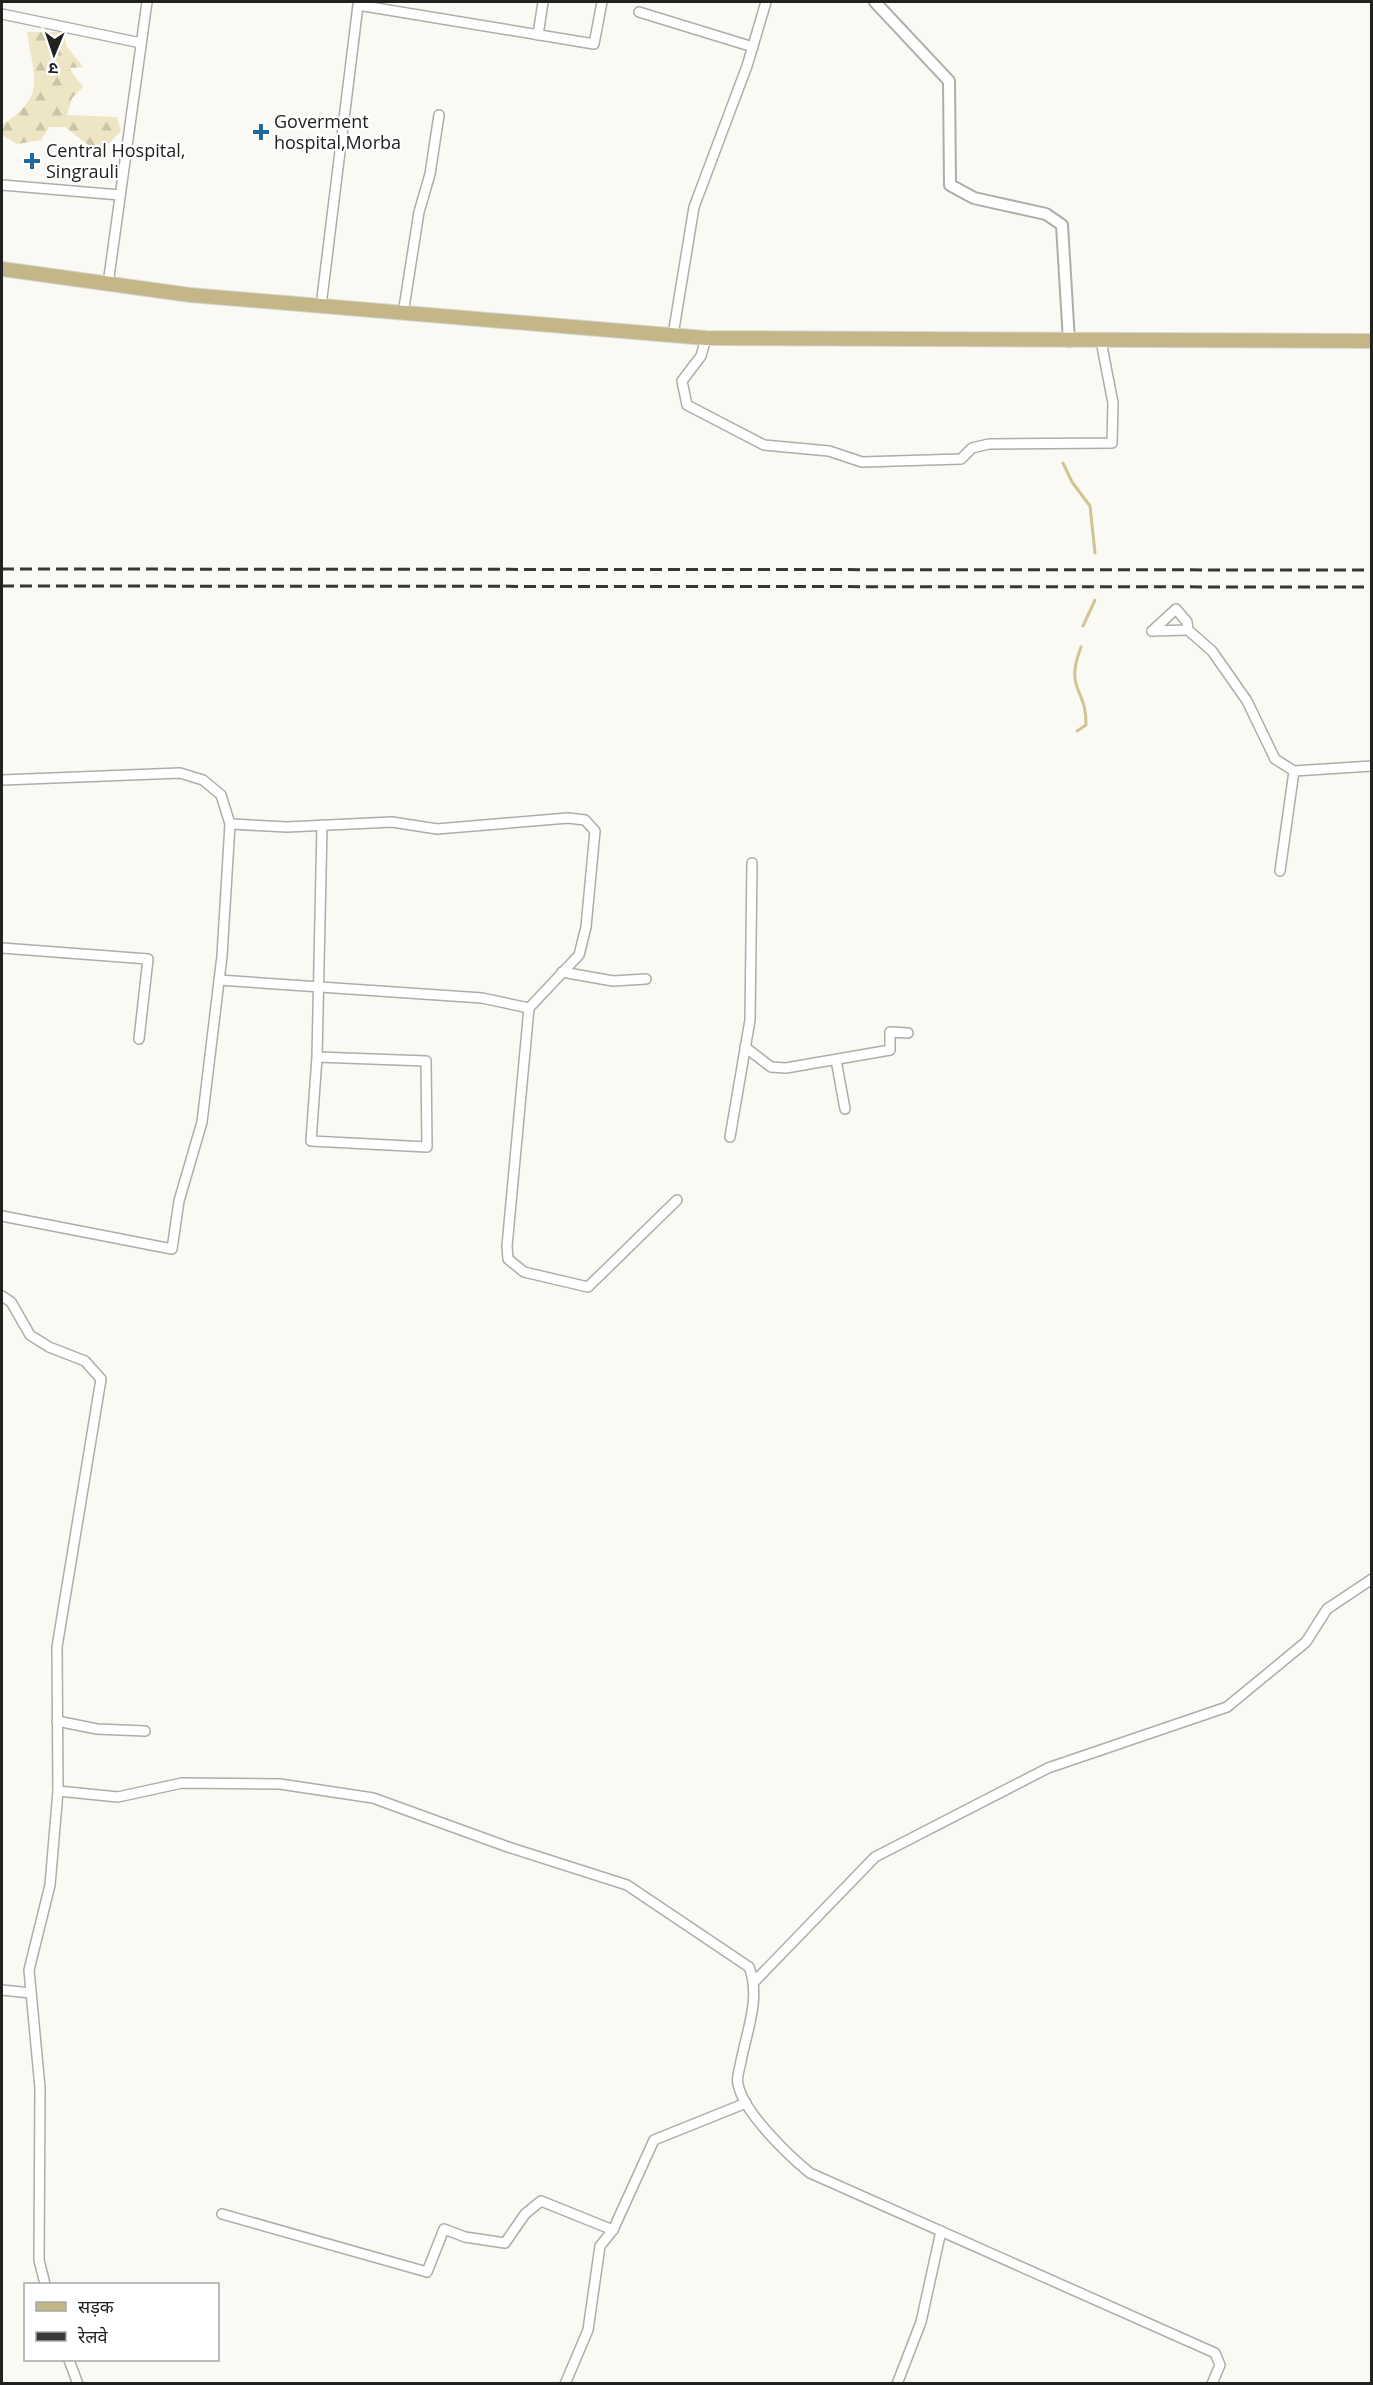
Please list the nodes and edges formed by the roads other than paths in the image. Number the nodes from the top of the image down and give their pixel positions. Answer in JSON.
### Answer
{"nodes":[{"id":1,"x":147,"y":2,"type":"edge"},
{"id":2,"x":543,"y":2,"type":"edge"},
{"id":3,"x":602,"y":2,"type":"edge"},
{"id":4,"x":766,"y":2,"type":"edge"},
{"id":5,"x":875,"y":2,"type":"edge"},
{"id":6,"x":639,"y":12,"type":"dead end"},
{"id":7,"x":2,"y":14,"type":"edge"},
{"id":8,"x":538,"y":35,"type":"junction"},
{"id":9,"x":141,"y":43,"type":"junction"},
{"id":10,"x":753,"y":46,"type":"junction"},
{"id":11,"x":439,"y":115,"type":"dead end"},
{"id":12,"x":2,"y":185,"type":"edge"},
{"id":13,"x":120,"y":195,"type":"junction"},
{"id":14,"x":2,"y":270,"type":"edge"},
{"id":15,"x":108,"y":284,"type":"junction"},
{"id":16,"x":321,"y":306,"type":"junction"},
{"id":17,"x":403,"y":314,"type":"junction"},
{"id":18,"x":673,"y":335,"type":"junction"},
{"id":19,"x":706,"y":338,"type":"junction"},
{"id":20,"x":1069,"y":341,"type":"junction"},
{"id":21,"x":1101,"y":341,"type":"junction"},
{"id":22,"x":1371,"y":341,"type":"edge"},
{"id":23,"x":1188,"y":630,"type":"dead end"},
{"id":24,"x":1371,"y":766,"type":"edge"},
{"id":25,"x":1294,"y":771,"type":"junction"},
{"id":26,"x":2,"y":780,"type":"edge"},
{"id":27,"x":230,"y":824,"type":"junction"},
{"id":28,"x":322,"y":825,"type":"junction"},
{"id":29,"x":752,"y":863,"type":"dead end"},
{"id":30,"x":1280,"y":871,"type":"dead end"},
{"id":31,"x":2,"y":948,"type":"edge"},
{"id":32,"x":562,"y":972,"type":"junction"},
{"id":33,"x":646,"y":979,"type":"dead end"},
{"id":34,"x":219,"y":980,"type":"junction"},
{"id":35,"x":318,"y":987,"type":"junction"},
{"id":36,"x":529,"y":1008,"type":"junction"},
{"id":37,"x":909,"y":1033,"type":"dead end"},
{"id":38,"x":139,"y":1039,"type":"dead end"},
{"id":39,"x":745,"y":1047,"type":"junction"},
{"id":40,"x":316,"y":1057,"type":"junction"},
{"id":41,"x":836,"y":1060,"type":"junction"},
{"id":42,"x":845,"y":1109,"type":"dead end"},
{"id":43,"x":730,"y":1137,"type":"dead end"},
{"id":44,"x":677,"y":1200,"type":"dead end"},
{"id":45,"x":2,"y":1216,"type":"edge"},
{"id":46,"x":2,"y":1296,"type":"edge"},
{"id":47,"x":1371,"y":1579,"type":"edge"},
{"id":48,"x":57,"y":1721,"type":"junction"},
{"id":49,"x":145,"y":1731,"type":"dead end"},
{"id":50,"x":58,"y":1791,"type":"junction"},
{"id":51,"x":755,"y":1981,"type":"junction"},
{"id":52,"x":2,"y":1990,"type":"edge"},
{"id":53,"x":31,"y":1993,"type":"junction"},
{"id":54,"x":746,"y":2103,"type":"junction"},
{"id":55,"x":222,"y":2214,"type":"dead end"},
{"id":56,"x":613,"y":2230,"type":"junction"},
{"id":57,"x":941,"y":2231,"type":"junction"},
{"id":58,"x":45,"y":2283,"type":"edge"},
{"id":59,"x":69,"y":2361,"type":"edge"},
{"id":60,"x":78,"y":2384,"type":"edge"},
{"id":61,"x":565,"y":2384,"type":"edge"},
{"id":62,"x":897,"y":2384,"type":"edge"},
{"id":63,"x":1212,"y":2384,"type":"edge"}],
"edges":[{"from":1,"to":9,"type":"street"},
{"from":2,"to":8,"type":"street"},
{"from":3,"to":8,"type":"street"},
{"from":4,"to":10,"type":"street"},
{"from":5,"to":20,"type":"street"},
{"from":6,"to":10,"type":"street"},
{"from":7,"to":9,"type":"street"},
{"from":8,"to":16,"type":"street"},
{"from":9,"to":13,"type":"street"},
{"from":10,"to":18,"type":"street"},
{"from":11,"to":17,"type":"street"},
{"from":12,"to":13,"type":"street"},
{"from":13,"to":15,"type":"street"},
{"from":14,"to":15,"type":"main road"},
{"from":15,"to":16,"type":"main road"},
{"from":16,"to":17,"type":"main road"},
{"from":17,"to":18,"type":"main road"},
{"from":18,"to":19,"type":"main road"},
{"from":19,"to":20,"type":"main road"},
{"from":19,"to":21,"type":"street"},
{"from":20,"to":21,"type":"main road"},
{"from":21,"to":22,"type":"main road"},
{"from":23,"to":25,"type":"street"},
{"from":24,"to":25,"type":"street"},
{"from":25,"to":30,"type":"street"},
{"from":26,"to":27,"type":"street"},
{"from":27,"to":28,"type":"street"},
{"from":27,"to":34,"type":"street"},
{"from":28,"to":32,"type":"street"},
{"from":28,"to":35,"type":"street"},
{"from":29,"to":39,"type":"street"},
{"from":31,"to":38,"type":"street"},
{"from":32,"to":33,"type":"street"},
{"from":32,"to":36,"type":"street"},
{"from":34,"to":35,"type":"street"},
{"from":34,"to":45,"type":"street"},
{"from":35,"to":36,"type":"street"},
{"from":35,"to":40,"type":"street"},
{"from":36,"to":44,"type":"street"},
{"from":37,"to":41,"type":"street"},
{"from":39,"to":41,"type":"street"},
{"from":39,"to":43,"type":"street"},
{"from":40,"to":40,"type":"street"},
{"from":41,"to":42,"type":"street"},
{"from":46,"to":48,"type":"street"},
{"from":47,"to":51,"type":"street"},
{"from":48,"to":49,"type":"street"},
{"from":48,"to":50,"type":"street"},
{"from":50,"to":51,"type":"street"},
{"from":50,"to":53,"type":"street"},
{"from":51,"to":54,"type":"street"},
{"from":52,"to":53,"type":"street"},
{"from":53,"to":58,"type":"street"},
{"from":54,"to":56,"type":"street"},
{"from":54,"to":57,"type":"street"},
{"from":55,"to":56,"type":"street"},
{"from":56,"to":61,"type":"street"},
{"from":57,"to":62,"type":"street"},
{"from":57,"to":63,"type":"street"},
{"from":59,"to":60,"type":"street"}]}
